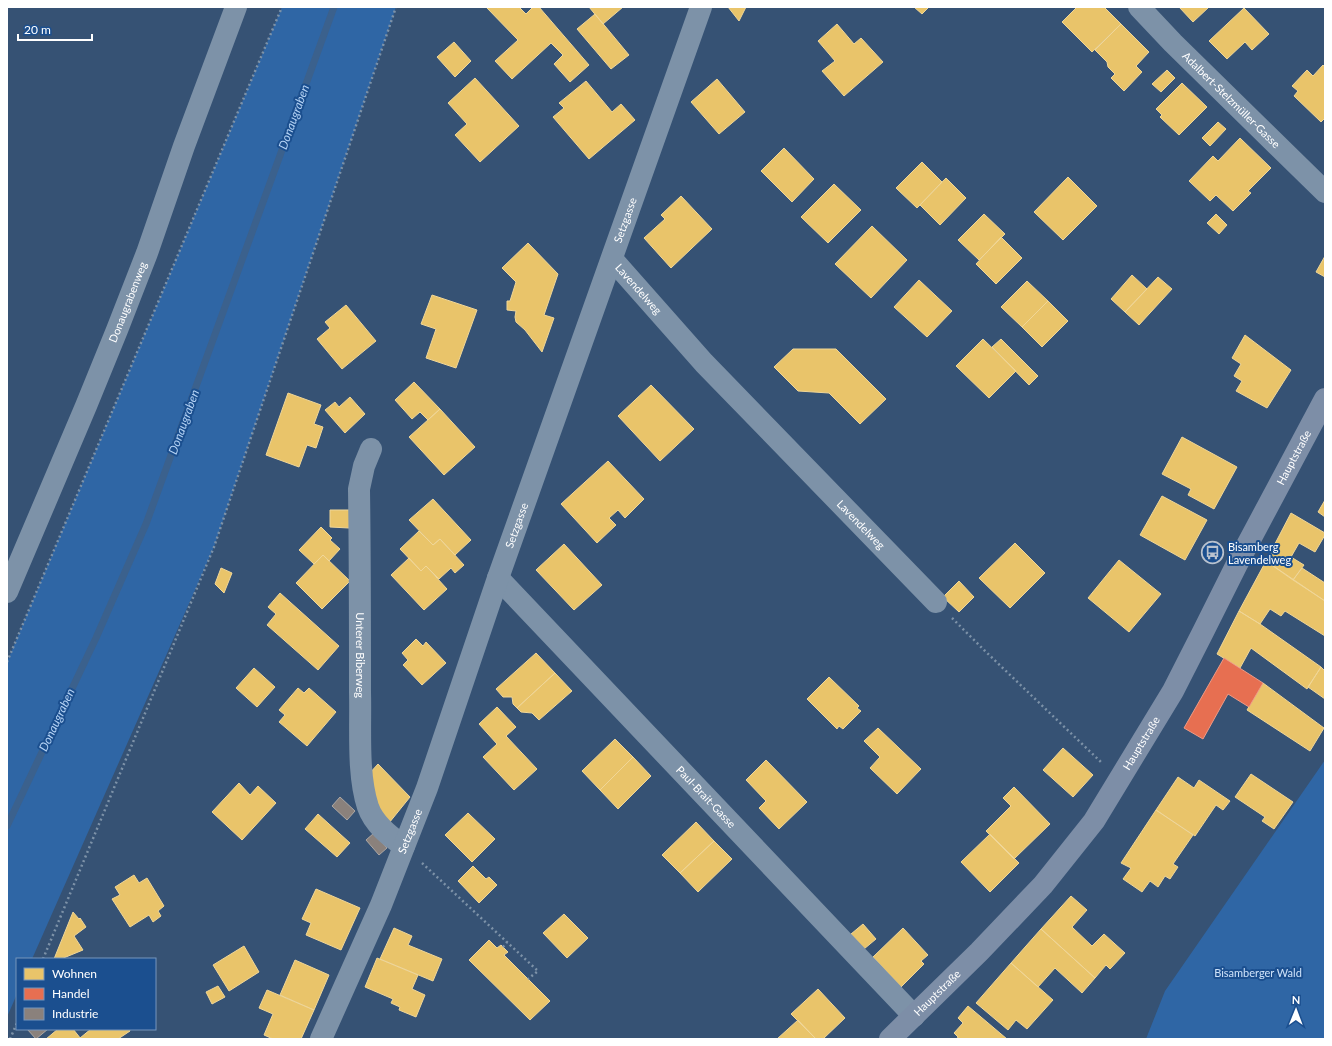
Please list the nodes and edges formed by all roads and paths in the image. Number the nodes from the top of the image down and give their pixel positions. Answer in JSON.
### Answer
{"nodes":[{"id":1,"x":236,"y":7,"type":"edge"},
{"id":2,"x":282,"y":7,"type":"edge"},
{"id":3,"x":396,"y":7,"type":"edge"},
{"id":4,"x":701,"y":7,"type":"edge"},
{"id":5,"x":1139,"y":7,"type":"edge"},
{"id":6,"x":1325,"y":192,"type":"edge"},
{"id":7,"x":612,"y":259,"type":"junction"},
{"id":8,"x":1325,"y":399,"type":"edge"},
{"id":9,"x":371,"y":450,"type":"dead end"},
{"id":10,"x":498,"y":578,"type":"junction"},
{"id":11,"x":7,"y":592,"type":"edge"},
{"id":12,"x":936,"y":602,"type":"joint"},
{"id":13,"x":7,"y":662,"type":"edge"},
{"id":14,"x":1120,"y":780,"type":"junction"},
{"id":15,"x":404,"y":846,"type":"junction"},
{"id":16,"x":507,"y":942,"type":"junction"},
{"id":17,"x":503,"y":947,"type":"dead end"},
{"id":18,"x":44,"y":958,"type":"edge"},
{"id":19,"x":528,"y":979,"type":"dead end"},
{"id":20,"x":914,"y":1016,"type":"junction"},
{"id":21,"x":16,"y":1025,"type":"edge"},
{"id":22,"x":10,"y":1039,"type":"edge"},
{"id":23,"x":321,"y":1039,"type":"edge"},
{"id":24,"x":890,"y":1039,"type":"edge"}],
"edges":[{"from":1,"to":11,"type":"street","name":"Donaugrabenweg"},
{"from":2,"to":13,"type":"path"},
{"from":3,"to":18,"type":"path"},
{"from":4,"to":7,"type":"street","name":"Setzgasse"},
{"from":5,"to":6,"type":"street","name":"Adalbert-Stelzmüller-Gasse"},
{"from":7,"to":10,"type":"street","name":"Setzgasse"},
{"from":7,"to":12,"type":"street","name":"Lavendelweg"},
{"from":8,"to":14,"type":"main road","name":"Hauptstraße"},
{"from":9,"to":15,"type":"street","name":"Unterer Biberweg"},
{"from":10,"to":15,"type":"street","name":"Setzgasse"},
{"from":10,"to":20,"type":"street","name":"Paul-Brait-Gasse"},
{"from":12,"to":14,"type":"path"},
{"from":14,"to":20,"type":"main road","name":"Hauptstraße"},
{"from":15,"to":16,"type":"path"},
{"from":15,"to":23,"type":"street","name":"Setzgasse"},
{"from":16,"to":17,"type":"path"},
{"from":16,"to":19,"type":"path"},
{"from":20,"to":24,"type":"main road","name":"Hauptstraße"},
{"from":21,"to":22,"type":"path"}]}
